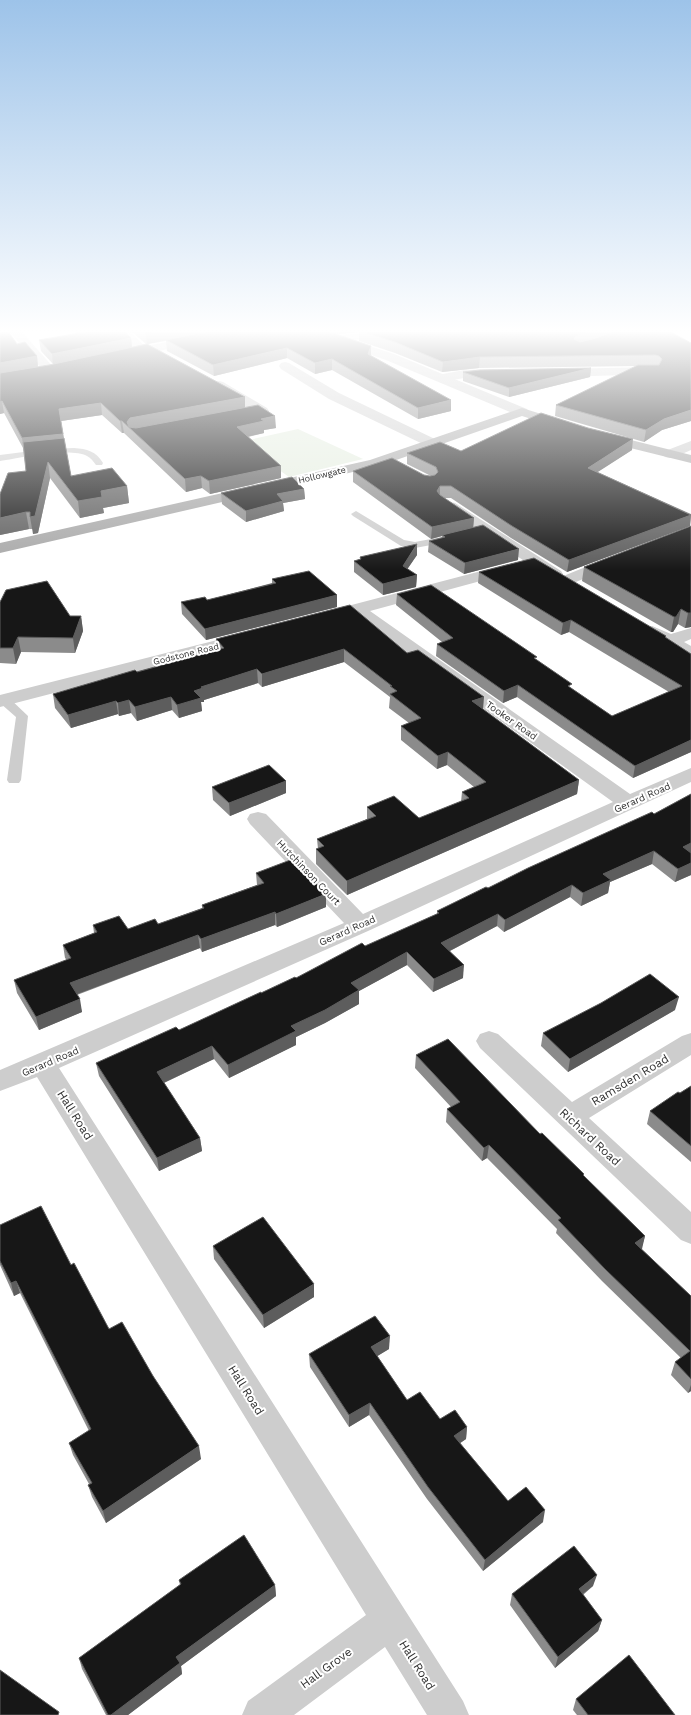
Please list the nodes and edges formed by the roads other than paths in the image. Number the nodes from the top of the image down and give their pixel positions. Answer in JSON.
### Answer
{"nodes":[{"id":1,"x":262,"y":411,"type":"edge"},
{"id":2,"x":365,"y":411,"type":"edge"},
{"id":3,"x":522,"y":412,"type":"joint"},
{"id":4,"x":242,"y":415,"type":"edge"},
{"id":5,"x":475,"y":428,"type":"junction"},
{"id":6,"x":592,"y":435,"type":"edge"},
{"id":7,"x":432,"y":443,"type":"junction"},
{"id":8,"x":691,"y":445,"type":"edge"},
{"id":9,"x":670,"y":454,"type":"junction"},
{"id":10,"x":0,"y":458,"type":"edge"},
{"id":11,"x":387,"y":459,"type":"junction"},
{"id":12,"x":691,"y":459,"type":"edge"},
{"id":13,"x":99,"y":463,"type":"dead end"},
{"id":14,"x":400,"y":467,"type":"edge"},
{"id":15,"x":445,"y":502,"type":"edge"},
{"id":16,"x":356,"y":514,"type":"dead end"},
{"id":17,"x":454,"y":537,"type":"edge"},
{"id":18,"x":1,"y":547,"type":"edge"},
{"id":19,"x":627,"y":556,"type":"edge"},
{"id":20,"x":535,"y":562,"type":"junction"},
{"id":21,"x":565,"y":580,"type":"junction"},
{"id":22,"x":585,"y":592,"type":"edge"},
{"id":23,"x":356,"y":609,"type":"junction"},
{"id":24,"x":311,"y":621,"type":"edge"},
{"id":25,"x":637,"y":622,"type":"edge"},
{"id":26,"x":691,"y":633,"type":"edge"},
{"id":27,"x":258,"y":635,"type":"edge"},
{"id":28,"x":670,"y":641,"type":"junction"},
{"id":29,"x":691,"y":653,"type":"edge"},
{"id":30,"x":2,"y":701,"type":"edge"},
{"id":31,"x":691,"y":774,"type":"edge"},
{"id":32,"x":14,"y":780,"type":"dead end"},
{"id":33,"x":629,"y":803,"type":"junction"},
{"id":34,"x":258,"y":819,"type":"dead end"},
{"id":35,"x":360,"y":925,"type":"junction"},
{"id":36,"x":489,"y":1041,"type":"dead end"},
{"id":37,"x":691,"y":1043,"type":"edge"},
{"id":38,"x":43,"y":1064,"type":"junction"},
{"id":39,"x":0,"y":1081,"type":"edge"},
{"id":40,"x":569,"y":1117,"type":"junction"},
{"id":41,"x":691,"y":1231,"type":"edge"},
{"id":42,"x":389,"y":1621,"type":"junction"},
{"id":43,"x":262,"y":1715,"type":"edge"},
{"id":44,"x":449,"y":1715,"type":"edge"}],
"edges":[{"from":1,"to":4,"type":"street"},
{"from":2,"to":7,"type":"street"},
{"from":3,"to":5,"type":"main road","name":"Hollowgate"},
{"from":3,"to":5,"type":"main road"},
{"from":5,"to":7,"type":"main road","name":"Hollowgate"},
{"from":6,"to":9,"type":"main road"},
{"from":7,"to":11,"type":"main road","name":"Hollowgate"},
{"from":8,"to":9,"type":"street"},
{"from":9,"to":12,"type":"main road"},
{"from":10,"to":13,"type":"lane"},
{"from":11,"to":14,"type":"street"},
{"from":11,"to":18,"type":"main road","name":"Hollowgate"},
{"from":15,"to":20,"type":"street"},
{"from":16,"to":17,"type":"lane"},
{"from":19,"to":21,"type":"street"},
{"from":20,"to":21,"type":"street"},
{"from":20,"to":23,"type":"street"},
{"from":21,"to":22,"type":"street"},
{"from":23,"to":24,"type":"street"},
{"from":23,"to":33,"type":"street","name":"Tooker Road"},
{"from":25,"to":28,"type":"street"},
{"from":26,"to":28,"type":"street"},
{"from":27,"to":30,"type":"street","name":"Godstone Road"},
{"from":28,"to":29,"type":"street"},
{"from":30,"to":32,"type":"lane"},
{"from":31,"to":33,"type":"street","name":"Gerard Road"},
{"from":33,"to":35,"type":"street","name":"Gerard Road"},
{"from":34,"to":35,"type":"street","name":"Hutchinson Court"},
{"from":35,"to":38,"type":"street","name":"Gerard Road"},
{"from":36,"to":40,"type":"street","name":"Richard Road"},
{"from":37,"to":40,"type":"street","name":"Ramsden Road"},
{"from":38,"to":39,"type":"street","name":"Gerard Road"},
{"from":38,"to":42,"type":"street","name":"Hall Road"},
{"from":40,"to":41,"type":"street","name":"Richard Road"},
{"from":42,"to":43,"type":"street","name":"Hall Grove"},
{"from":42,"to":44,"type":"street","name":"Hall Road"}]}
